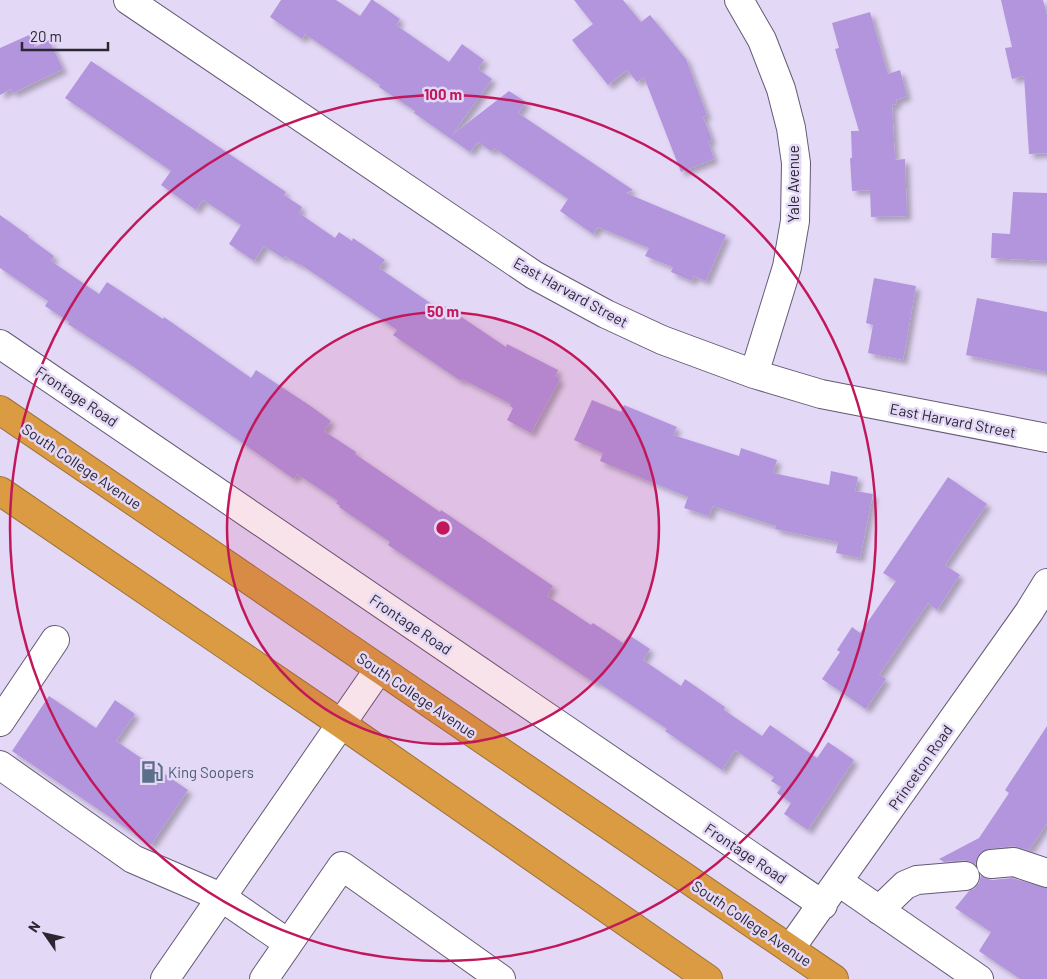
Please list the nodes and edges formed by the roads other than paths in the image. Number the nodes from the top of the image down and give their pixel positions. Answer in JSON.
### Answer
{"nodes":[{"id":1,"x":128,"y":0,"type":"edge"},
{"id":2,"x":738,"y":0,"type":"edge"},
{"id":3,"x":0,"y":344,"type":"edge"},
{"id":4,"x":754,"y":374,"type":"junction"},
{"id":5,"x":0,"y":410,"type":"edge"},
{"id":6,"x":1047,"y":438,"type":"edge"},
{"id":7,"x":0,"y":491,"type":"edge"},
{"id":8,"x":1047,"y":583,"type":"edge"},
{"id":9,"x":55,"y":640,"type":"dead end"},
{"id":10,"x":379,"y":669,"type":"junction"},
{"id":11,"x":0,"y":722,"type":"edge"},
{"id":12,"x":340,"y":723,"type":"junction"},
{"id":13,"x":0,"y":765,"type":"edge"},
{"id":14,"x":991,"y":864,"type":"dead end"},
{"id":15,"x":1047,"y":873,"type":"edge"},
{"id":16,"x":965,"y":876,"type":"dead end"},
{"id":17,"x":839,"y":882,"type":"junction"},
{"id":18,"x":221,"y":897,"type":"junction"},
{"id":19,"x":823,"y":905,"type":"junction"},
{"id":20,"x":880,"y":910,"type":"junction"},
{"id":21,"x":288,"y":943,"type":"junction"},
{"id":22,"x":790,"y":949,"type":"junction"},
{"id":23,"x":165,"y":979,"type":"edge"},
{"id":24,"x":264,"y":979,"type":"edge"},
{"id":25,"x":501,"y":979,"type":"edge"},
{"id":26,"x":708,"y":979,"type":"edge"},
{"id":27,"x":834,"y":979,"type":"edge"},
{"id":28,"x":979,"y":979,"type":"edge"}],
"edges":[{"from":1,"to":4,"type":"street","name":"East Harvard Street"},
{"from":2,"to":4,"type":"street","name":"Yale Avenue"},
{"from":3,"to":19,"type":"street","name":"Frontage Road"},
{"from":4,"to":6,"type":"street","name":"East Harvard Street"},
{"from":5,"to":10,"type":"highway","name":"South College Avenue"},
{"from":7,"to":12,"type":"highway"},
{"from":8,"to":17,"type":"street","name":"Princeton Road"},
{"from":9,"to":11,"type":"street"},
{"from":10,"to":12,"type":"street"},
{"from":10,"to":22,"type":"highway","name":"South College Avenue"},
{"from":12,"to":18,"type":"street"},
{"from":12,"to":26,"type":"highway"},
{"from":13,"to":18,"type":"street"},
{"from":14,"to":15,"type":"street"},
{"from":16,"to":20,"type":"street"},
{"from":17,"to":19,"type":"street","name":"Princeton Road"},
{"from":17,"to":20,"type":"street"},
{"from":18,"to":21,"type":"street"},
{"from":18,"to":23,"type":"street"},
{"from":19,"to":22,"type":"street","name":"Princeton Road"},
{"from":20,"to":28,"type":"street"},
{"from":21,"to":24,"type":"street"},
{"from":21,"to":25,"type":"street"},
{"from":22,"to":27,"type":"highway","name":"South College Avenue"}]}
